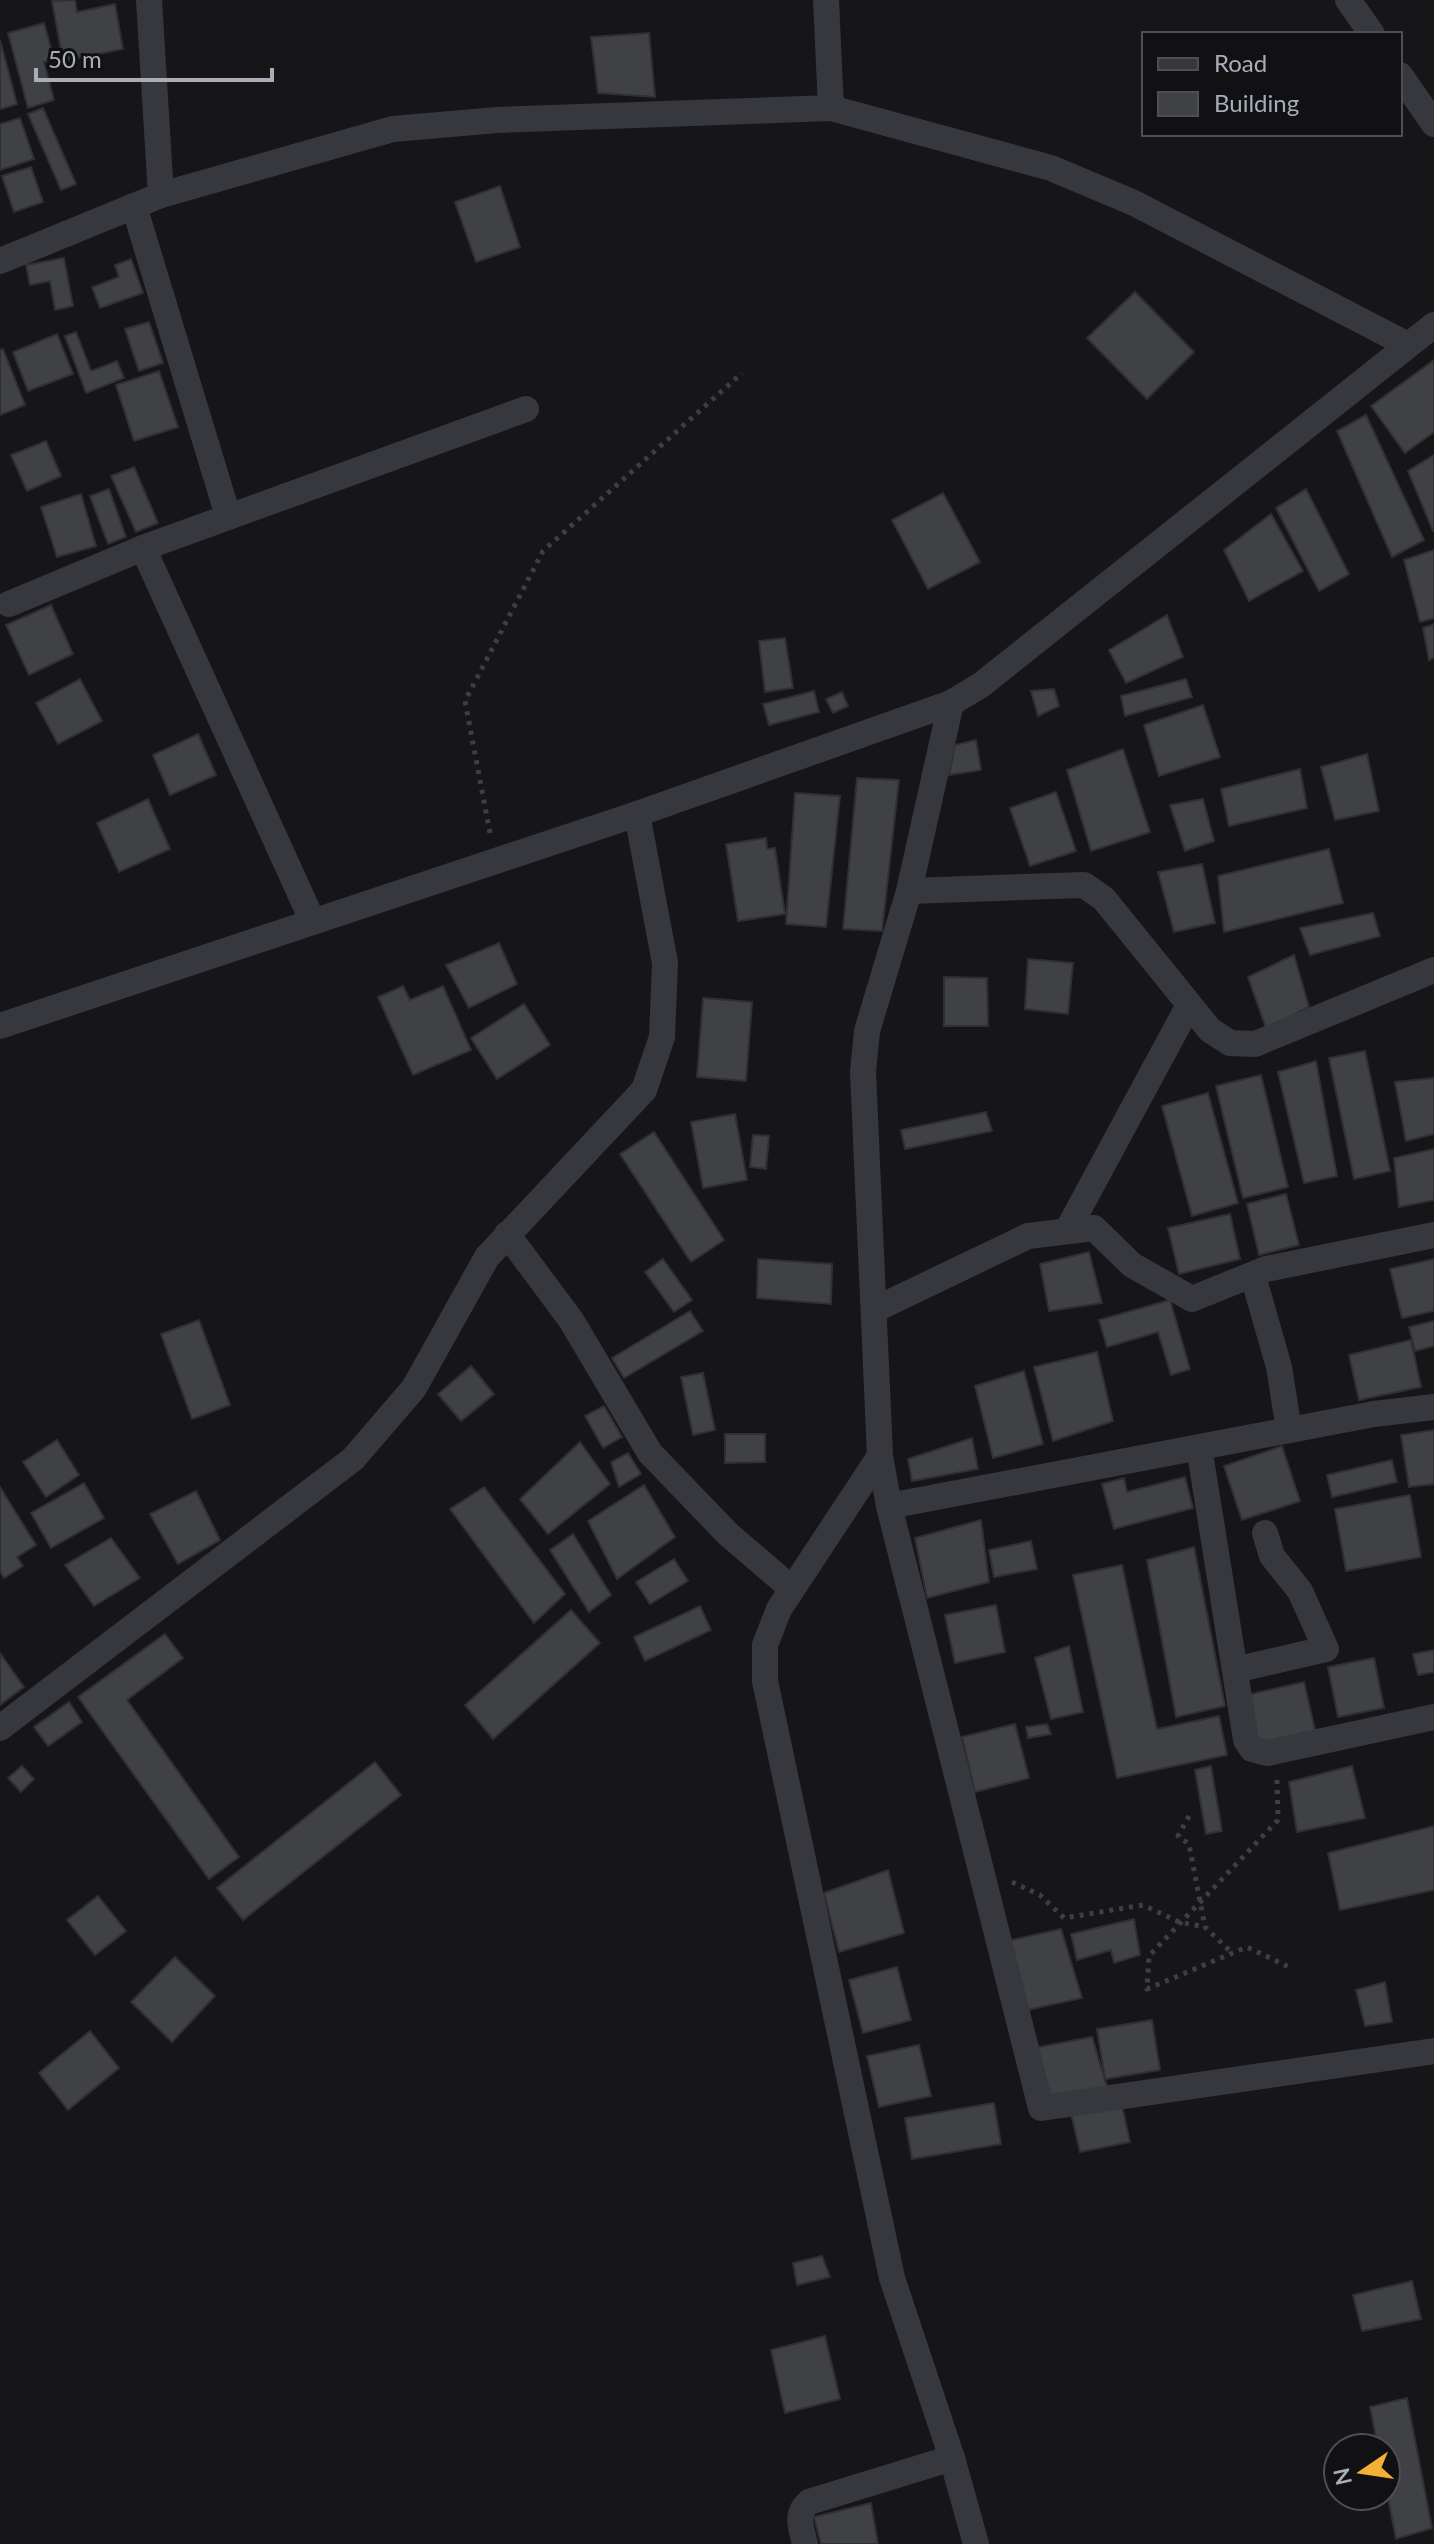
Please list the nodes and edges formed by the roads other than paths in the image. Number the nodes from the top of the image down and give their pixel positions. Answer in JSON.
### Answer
{"nodes":[{"id":1,"x":149,"y":0,"type":"edge"},
{"id":2,"x":826,"y":0,"type":"edge"},
{"id":3,"x":1348,"y":0,"type":"edge"},
{"id":4,"x":1371,"y":32,"type":"edge"},
{"id":5,"x":1402,"y":78,"type":"edge"},
{"id":6,"x":831,"y":108,"type":"junction"},
{"id":7,"x":1434,"y":124,"type":"edge"},
{"id":8,"x":161,"y":195,"type":"junction"},
{"id":9,"x":134,"y":206,"type":"junction"},
{"id":10,"x":0,"y":261,"type":"edge"},
{"id":11,"x":1434,"y":325,"type":"edge"},
{"id":12,"x":1408,"y":345,"type":"junction"},
{"id":13,"x":526,"y":409,"type":"dead end"},
{"id":14,"x":228,"y":516,"type":"junction"},
{"id":15,"x":143,"y":548,"type":"junction"},
{"id":16,"x":9,"y":604,"type":"dead end"},
{"id":17,"x":951,"y":703,"type":"junction"},
{"id":18,"x":637,"y":814,"type":"junction"},
{"id":19,"x":909,"y":891,"type":"junction"},
{"id":20,"x":313,"y":922,"type":"junction"},
{"id":21,"x":1434,"y":970,"type":"edge"},
{"id":22,"x":1189,"y":1005,"type":"junction"},
{"id":23,"x":0,"y":1026,"type":"edge"},
{"id":24,"x":1067,"y":1231,"type":"junction"},
{"id":25,"x":507,"y":1234,"type":"junction"},
{"id":26,"x":1434,"y":1235,"type":"edge"},
{"id":27,"x":1253,"y":1276,"type":"junction"},
{"id":28,"x":874,"y":1310,"type":"junction"},
{"id":29,"x":1434,"y":1407,"type":"edge"},
{"id":30,"x":1289,"y":1430,"type":"junction"},
{"id":31,"x":1199,"y":1447,"type":"junction"},
{"id":32,"x":880,"y":1456,"type":"junction"},
{"id":33,"x":889,"y":1506,"type":"junction"},
{"id":34,"x":1265,"y":1533,"type":"dead end"},
{"id":35,"x":792,"y":1589,"type":"junction"},
{"id":36,"x":1235,"y":1670,"type":"junction"},
{"id":37,"x":1434,"y":1717,"type":"edge"},
{"id":38,"x":0,"y":1728,"type":"edge"},
{"id":39,"x":1434,"y":2051,"type":"edge"},
{"id":40,"x":952,"y":2458,"type":"junction"},
{"id":41,"x":805,"y":2544,"type":"edge"},
{"id":42,"x":976,"y":2544,"type":"edge"}],
"edges":[{"from":1,"to":8,"type":"street"},
{"from":2,"to":6,"type":"street"},
{"from":3,"to":4,"type":"street"},
{"from":5,"to":7,"type":"street"},
{"from":6,"to":8,"type":"street"},
{"from":6,"to":12,"type":"street"},
{"from":8,"to":9,"type":"street"},
{"from":9,"to":10,"type":"street"},
{"from":9,"to":14,"type":"street"},
{"from":11,"to":12,"type":"street"},
{"from":12,"to":17,"type":"street"},
{"from":13,"to":14,"type":"street"},
{"from":14,"to":15,"type":"street"},
{"from":15,"to":16,"type":"street"},
{"from":15,"to":20,"type":"street"},
{"from":17,"to":18,"type":"street"},
{"from":17,"to":19,"type":"street"},
{"from":18,"to":20,"type":"street"},
{"from":18,"to":25,"type":"street"},
{"from":19,"to":22,"type":"street"},
{"from":19,"to":28,"type":"street"},
{"from":20,"to":23,"type":"street"},
{"from":21,"to":22,"type":"street"},
{"from":22,"to":24,"type":"street"},
{"from":24,"to":27,"type":"street"},
{"from":24,"to":28,"type":"street"},
{"from":25,"to":35,"type":"street"},
{"from":25,"to":38,"type":"street"},
{"from":26,"to":27,"type":"street"},
{"from":27,"to":30,"type":"street"},
{"from":28,"to":32,"type":"street"},
{"from":29,"to":30,"type":"street"},
{"from":30,"to":31,"type":"street"},
{"from":31,"to":33,"type":"street"},
{"from":31,"to":36,"type":"street"},
{"from":32,"to":33,"type":"street"},
{"from":32,"to":35,"type":"street"},
{"from":33,"to":39,"type":"street"},
{"from":34,"to":36,"type":"street"},
{"from":35,"to":40,"type":"street"},
{"from":36,"to":37,"type":"street"},
{"from":40,"to":41,"type":"street"},
{"from":40,"to":42,"type":"street"}]}
